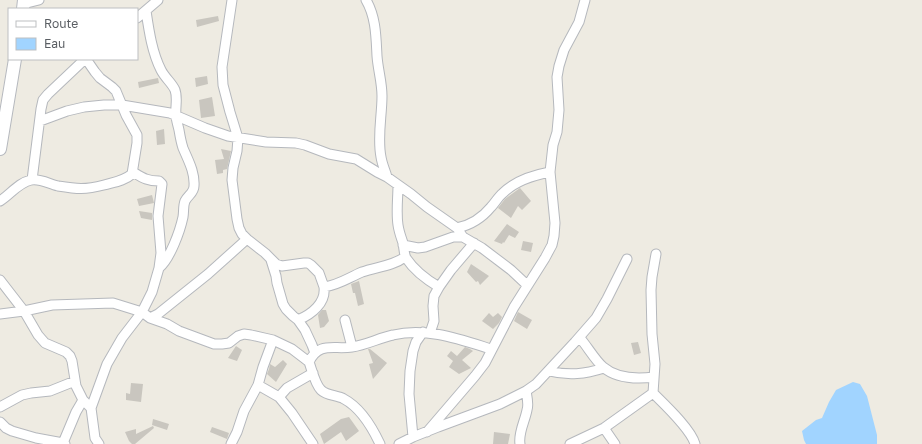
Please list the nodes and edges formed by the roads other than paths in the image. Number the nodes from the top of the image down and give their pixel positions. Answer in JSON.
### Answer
{"nodes":[{"id":1,"x":39,"y":0,"type":"edge"},
{"id":2,"x":158,"y":0,"type":"edge"},
{"id":3,"x":232,"y":0,"type":"edge"},
{"id":4,"x":366,"y":0,"type":"edge"},
{"id":5,"x":586,"y":0,"type":"edge"},
{"id":6,"x":23,"y":4,"type":"edge"},
{"id":7,"x":146,"y":11,"type":"junction"},
{"id":8,"x":138,"y":17,"type":"edge"},
{"id":9,"x":15,"y":60,"type":"edge"},
{"id":10,"x":85,"y":60,"type":"edge"},
{"id":11,"x":87,"y":60,"type":"edge"},
{"id":12,"x":122,"y":105,"type":"junction"},
{"id":13,"x":176,"y":115,"type":"junction"},
{"id":14,"x":40,"y":120,"type":"junction"},
{"id":15,"x":238,"y":138,"type":"junction"},
{"id":16,"x":0,"y":149,"type":"edge"},
{"id":17,"x":133,"y":172,"type":"junction"},
{"id":18,"x":550,"y":172,"type":"junction"},
{"id":19,"x":387,"y":177,"type":"junction"},
{"id":20,"x":32,"y":180,"type":"junction"},
{"id":21,"x":398,"y":185,"type":"junction"},
{"id":22,"x":0,"y":201,"type":"edge"},
{"id":23,"x":457,"y":228,"type":"junction"},
{"id":24,"x":462,"y":237,"type":"junction"},
{"id":25,"x":247,"y":239,"type":"junction"},
{"id":26,"x":474,"y":243,"type":"junction"},
{"id":27,"x":403,"y":245,"type":"junction"},
{"id":28,"x":656,"y":254,"type":"dead end"},
{"id":29,"x":405,"y":256,"type":"junction"},
{"id":30,"x":627,"y":259,"type":"dead end"},
{"id":31,"x":271,"y":260,"type":"junction"},
{"id":32,"x":159,"y":268,"type":"junction"},
{"id":33,"x":0,"y":280,"type":"edge"},
{"id":34,"x":527,"y":285,"type":"junction"},
{"id":35,"x":324,"y":287,"type":"junction"},
{"id":36,"x":439,"y":288,"type":"junction"},
{"id":37,"x":24,"y":311,"type":"junction"},
{"id":38,"x":142,"y":312,"type":"junction"},
{"id":39,"x":0,"y":314,"type":"edge"},
{"id":40,"x":150,"y":318,"type":"junction"},
{"id":41,"x":298,"y":320,"type":"junction"},
{"id":42,"x":345,"y":320,"type":"dead end"},
{"id":43,"x":427,"y":333,"type":"junction"},
{"id":44,"x":580,"y":338,"type":"junction"},
{"id":45,"x":273,"y":340,"type":"junction"},
{"id":46,"x":352,"y":347,"type":"junction"},
{"id":47,"x":491,"y":349,"type":"junction"},
{"id":48,"x":315,"y":353,"type":"junction"},
{"id":49,"x":309,"y":362,"type":"junction"},
{"id":50,"x":604,"y":368,"type":"junction"},
{"id":51,"x":549,"y":371,"type":"junction"},
{"id":52,"x":313,"y":374,"type":"junction"},
{"id":53,"x":654,"y":377,"type":"junction"},
{"id":54,"x":75,"y":381,"type":"junction"},
{"id":55,"x":258,"y":385,"type":"junction"},
{"id":56,"x":526,"y":391,"type":"junction"},
{"id":57,"x":653,"y":393,"type":"junction"},
{"id":58,"x":278,"y":397,"type":"junction"},
{"id":59,"x":83,"y":400,"type":"junction"},
{"id":60,"x":0,"y":407,"type":"edge"},
{"id":61,"x":90,"y":408,"type":"junction"},
{"id":62,"x":0,"y":422,"type":"edge"},
{"id":63,"x":604,"y":428,"type":"junction"},
{"id":64,"x":426,"y":432,"type":"junction"},
{"id":65,"x":413,"y":437,"type":"junction"},
{"id":66,"x":64,"y":443,"type":"edge"},
{"id":67,"x":99,"y":444,"type":"edge"},
{"id":68,"x":231,"y":444,"type":"edge"},
{"id":69,"x":313,"y":444,"type":"edge"},
{"id":70,"x":380,"y":444,"type":"edge"},
{"id":71,"x":399,"y":444,"type":"edge"},
{"id":72,"x":520,"y":444,"type":"edge"},
{"id":73,"x":570,"y":444,"type":"edge"},
{"id":74,"x":615,"y":444,"type":"edge"},
{"id":75,"x":695,"y":444,"type":"edge"}],
"edges":[{"from":1,"to":6,"type":"street"},
{"from":2,"to":7,"type":"street"},
{"from":3,"to":15,"type":"street"},
{"from":4,"to":19,"type":"street"},
{"from":5,"to":18,"type":"street"},
{"from":7,"to":8,"type":"street"},
{"from":7,"to":13,"type":"street"},
{"from":9,"to":16,"type":"street"},
{"from":10,"to":14,"type":"street"},
{"from":11,"to":12,"type":"street"},
{"from":12,"to":13,"type":"street"},
{"from":12,"to":14,"type":"street"},
{"from":12,"to":17,"type":"street"},
{"from":13,"to":15,"type":"street"},
{"from":13,"to":32,"type":"street"},
{"from":14,"to":20,"type":"street"},
{"from":15,"to":19,"type":"street"},
{"from":15,"to":25,"type":"street"},
{"from":17,"to":20,"type":"street"},
{"from":17,"to":32,"type":"street"},
{"from":18,"to":23,"type":"street"},
{"from":18,"to":34,"type":"street"},
{"from":19,"to":21,"type":"street"},
{"from":20,"to":22,"type":"street"},
{"from":21,"to":23,"type":"street"},
{"from":21,"to":27,"type":"street"},
{"from":23,"to":24,"type":"street"},
{"from":24,"to":26,"type":"street"},
{"from":24,"to":27,"type":"street"},
{"from":25,"to":31,"type":"street"},
{"from":25,"to":40,"type":"street"},
{"from":26,"to":34,"type":"street"},
{"from":26,"to":36,"type":"street"},
{"from":27,"to":29,"type":"street"},
{"from":28,"to":53,"type":"street"},
{"from":29,"to":35,"type":"street"},
{"from":29,"to":36,"type":"street"},
{"from":30,"to":44,"type":"street"},
{"from":31,"to":35,"type":"street"},
{"from":31,"to":41,"type":"street"},
{"from":32,"to":38,"type":"street"},
{"from":33,"to":37,"type":"street"},
{"from":34,"to":47,"type":"street"},
{"from":35,"to":41,"type":"street"},
{"from":36,"to":43,"type":"street"},
{"from":37,"to":38,"type":"street"},
{"from":37,"to":39,"type":"street"},
{"from":37,"to":54,"type":"street"},
{"from":38,"to":40,"type":"street"},
{"from":38,"to":61,"type":"street"},
{"from":40,"to":45,"type":"street"},
{"from":41,"to":48,"type":"street"},
{"from":42,"to":46,"type":"street"},
{"from":43,"to":46,"type":"street"},
{"from":43,"to":47,"type":"street"},
{"from":43,"to":65,"type":"street"},
{"from":44,"to":50,"type":"street"},
{"from":44,"to":51,"type":"street"},
{"from":45,"to":49,"type":"street"},
{"from":45,"to":55,"type":"street"},
{"from":46,"to":48,"type":"street"},
{"from":47,"to":64,"type":"street"},
{"from":48,"to":49,"type":"street"},
{"from":49,"to":52,"type":"street"},
{"from":50,"to":51,"type":"street"},
{"from":50,"to":53,"type":"street"},
{"from":51,"to":56,"type":"street"},
{"from":52,"to":58,"type":"street"},
{"from":52,"to":70,"type":"street"},
{"from":53,"to":57,"type":"street"},
{"from":54,"to":59,"type":"street"},
{"from":54,"to":60,"type":"street"},
{"from":55,"to":58,"type":"street"},
{"from":55,"to":68,"type":"street"},
{"from":56,"to":64,"type":"street"},
{"from":56,"to":72,"type":"street"},
{"from":57,"to":63,"type":"street"},
{"from":57,"to":75,"type":"street"},
{"from":58,"to":69,"type":"street"},
{"from":59,"to":61,"type":"street"},
{"from":59,"to":66,"type":"street"},
{"from":61,"to":67,"type":"street"},
{"from":62,"to":66,"type":"street"},
{"from":63,"to":73,"type":"street"},
{"from":63,"to":74,"type":"street"},
{"from":64,"to":65,"type":"street"},
{"from":65,"to":71,"type":"street"}]}
